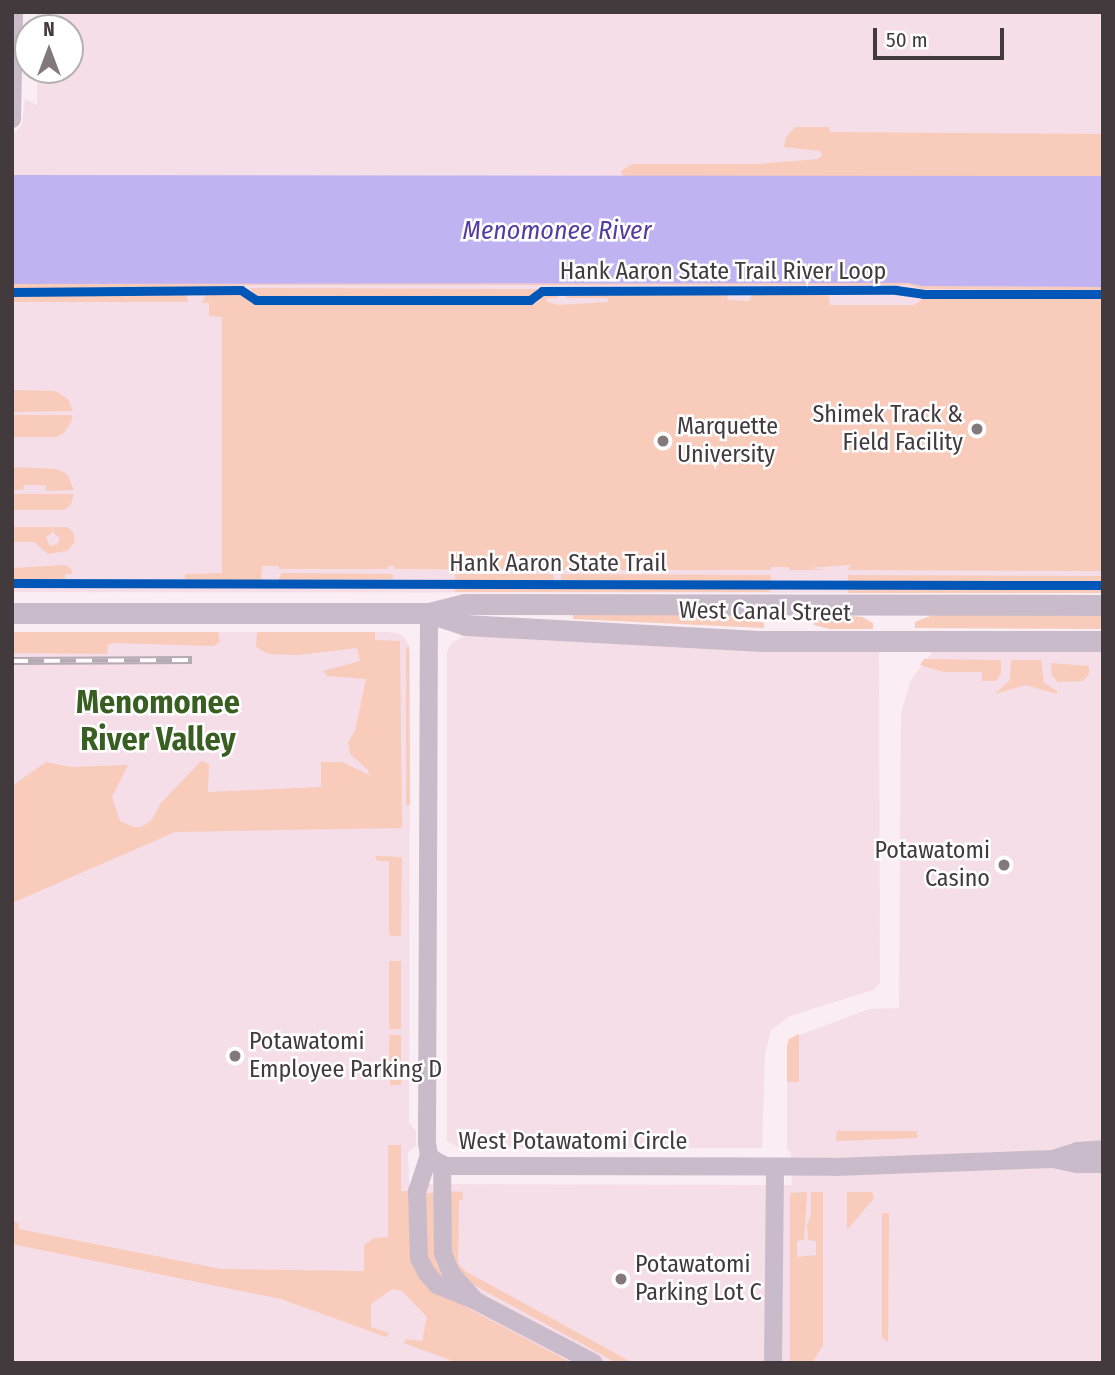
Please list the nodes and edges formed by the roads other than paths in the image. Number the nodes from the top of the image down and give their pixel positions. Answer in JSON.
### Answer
{"nodes":[{"id":1,"x":14,"y":12,"type":"edge"},
{"id":2,"x":12,"y":119,"type":"edge"},
{"id":3,"x":780,"y":604,"type":"junction"},
{"id":4,"x":896,"y":604,"type":"junction"},
{"id":5,"x":1103,"y":605,"type":"edge"},
{"id":6,"x":12,"y":612,"type":"edge"},
{"id":7,"x":429,"y":613,"type":"junction"},
{"id":8,"x":781,"y":641,"type":"junction"},
{"id":9,"x":896,"y":641,"type":"junction"},
{"id":10,"x":1103,"y":641,"type":"edge"},
{"id":11,"x":1103,"y":1149,"type":"edge"},
{"id":12,"x":1053,"y":1159,"type":"junction"},
{"id":13,"x":435,"y":1160,"type":"junction"},
{"id":14,"x":1103,"y":1164,"type":"edge"},
{"id":15,"x":775,"y":1167,"type":"junction"},
{"id":16,"x":476,"y":1301,"type":"junction"},
{"id":17,"x":594,"y":1363,"type":"edge"},
{"id":18,"x":773,"y":1363,"type":"edge"}],
"edges":[{"from":1,"to":2,"type":"street"},
{"from":3,"to":4,"type":"street","name":"West Canal Street"},
{"from":3,"to":7,"type":"street","name":"West Canal Street"},
{"from":3,"to":8,"type":"street"},
{"from":4,"to":5,"type":"street","name":"West Canal Street"},
{"from":4,"to":9,"type":"street"},
{"from":6,"to":7,"type":"street","name":"West Canal Street"},
{"from":7,"to":8,"type":"street","name":"West Canal Street"},
{"from":7,"to":13,"type":"street","name":"West Potawatomi Circle"},
{"from":8,"to":9,"type":"street","name":"West Canal Street"},
{"from":9,"to":10,"type":"street","name":"West Canal Street"},
{"from":11,"to":12,"type":"street","name":"West Potawatomi Circle"},
{"from":12,"to":14,"type":"street","name":"West Potawatomi Circle"},
{"from":12,"to":15,"type":"street","name":"West Potawatomi Circle"},
{"from":13,"to":15,"type":"street","name":"West Potawatomi Circle"},
{"from":13,"to":16,"type":"street"},
{"from":13,"to":16,"type":"street"},
{"from":15,"to":18,"type":"street"},
{"from":16,"to":17,"type":"street"}]}
